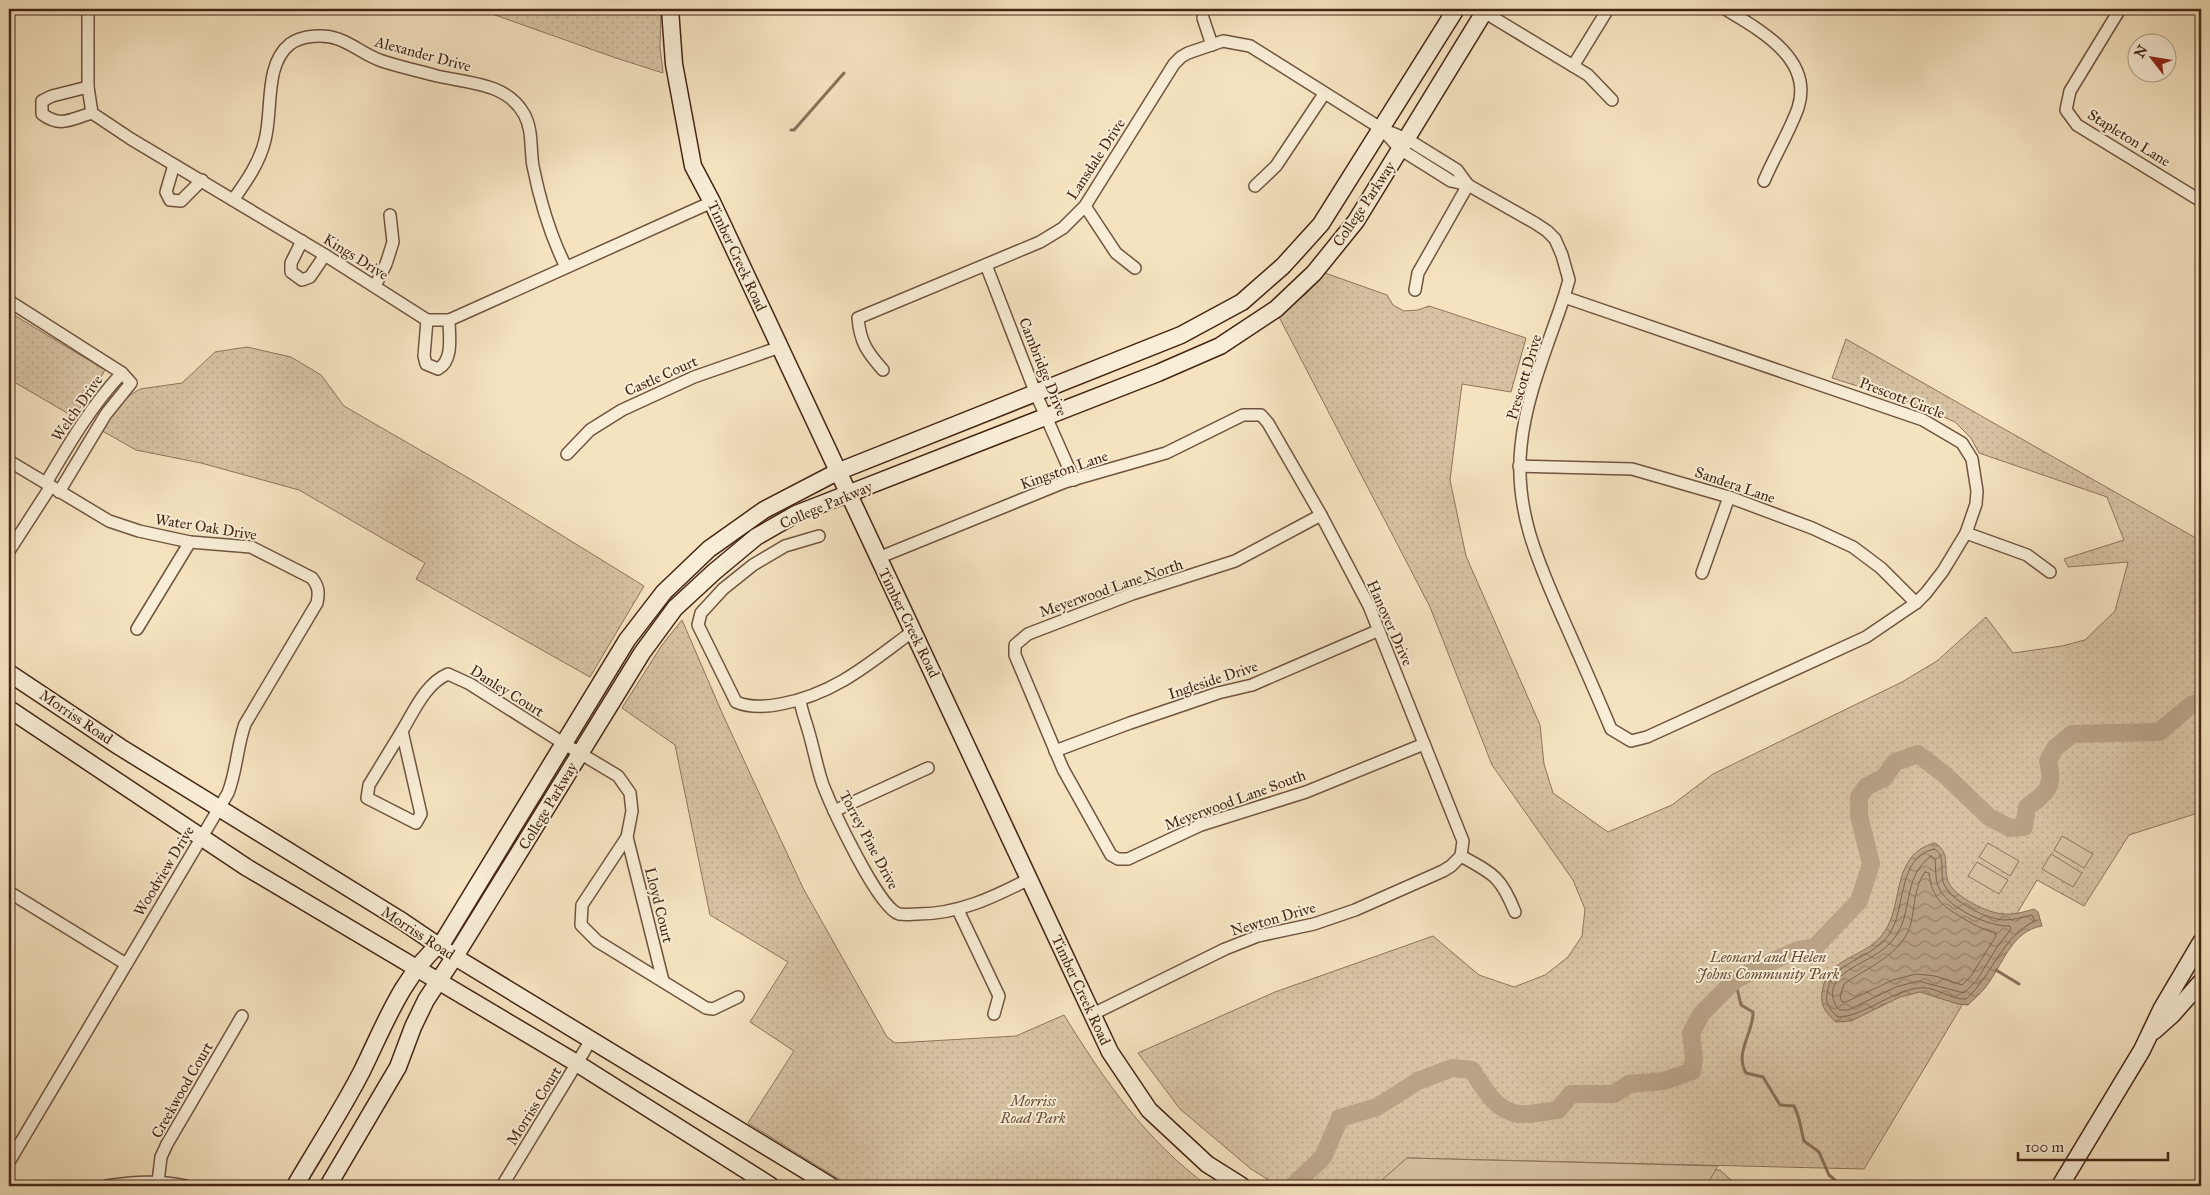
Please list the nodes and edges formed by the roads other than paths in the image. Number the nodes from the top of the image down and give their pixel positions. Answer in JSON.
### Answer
{"nodes":[{"id":1,"x":88,"y":9,"type":"edge"},
{"id":2,"x":670,"y":9,"type":"edge"},
{"id":3,"x":1456,"y":9,"type":"edge"},
{"id":4,"x":1608,"y":9,"type":"edge"},
{"id":5,"x":1725,"y":9,"type":"edge"},
{"id":6,"x":2120,"y":9,"type":"edge"},
{"id":7,"x":1485,"y":10,"type":"edge"},
{"id":8,"x":1204,"y":18,"type":"dead end"},
{"id":9,"x":1212,"y":45,"type":"junction"},
{"id":10,"x":1573,"y":66,"type":"junction"},
{"id":11,"x":88,"y":87,"type":"junction"},
{"id":12,"x":1324,"y":94,"type":"junction"},
{"id":13,"x":1612,"y":100,"type":"dead end"},
{"id":14,"x":92,"y":112,"type":"junction"},
{"id":15,"x":1382,"y":129,"type":"junction"},
{"id":16,"x":1403,"y":144,"type":"junction"},
{"id":17,"x":174,"y":165,"type":"junction"},
{"id":18,"x":202,"y":180,"type":"junction"},
{"id":19,"x":1764,"y":181,"type":"dead end"},
{"id":20,"x":1468,"y":185,"type":"junction"},
{"id":21,"x":1255,"y":186,"type":"dead end"},
{"id":22,"x":234,"y":200,"type":"junction"},
{"id":23,"x":2201,"y":201,"type":"edge"},
{"id":24,"x":712,"y":202,"type":"junction"},
{"id":25,"x":1086,"y":206,"type":"junction"},
{"id":26,"x":390,"y":215,"type":"dead end"},
{"id":27,"x":302,"y":241,"type":"junction"},
{"id":28,"x":325,"y":255,"type":"junction"},
{"id":29,"x":986,"y":265,"type":"junction"},
{"id":30,"x":566,"y":267,"type":"junction"},
{"id":31,"x":1135,"y":268,"type":"dead end"},
{"id":32,"x":375,"y":286,"type":"junction"},
{"id":33,"x":1415,"y":290,"type":"dead end"},
{"id":34,"x":1564,"y":297,"type":"junction"},
{"id":35,"x":9,"y":301,"type":"edge"},
{"id":36,"x":427,"y":320,"type":"junction"},
{"id":37,"x":449,"y":320,"type":"junction"},
{"id":38,"x":780,"y":347,"type":"junction"},
{"id":39,"x":883,"y":370,"type":"dead end"},
{"id":40,"x":1036,"y":394,"type":"junction"},
{"id":41,"x":1261,"y":415,"type":"joint"},
{"id":42,"x":1047,"y":417,"type":"junction"},
{"id":43,"x":568,"y":454,"type":"dead end"},
{"id":44,"x":9,"y":461,"type":"edge"},
{"id":45,"x":1519,"y":466,"type":"junction"},
{"id":46,"x":837,"y":472,"type":"junction"},
{"id":47,"x":1074,"y":480,"type":"junction"},
{"id":48,"x":52,"y":487,"type":"junction"},
{"id":49,"x":848,"y":494,"type":"junction"},
{"id":50,"x":1729,"y":497,"type":"junction"},
{"id":51,"x":1321,"y":515,"type":"junction"},
{"id":52,"x":1966,"y":533,"type":"junction"},
{"id":53,"x":819,"y":536,"type":"dead end"},
{"id":54,"x":190,"y":542,"type":"junction"},
{"id":55,"x":9,"y":551,"type":"edge"},
{"id":56,"x":878,"y":558,"type":"junction"},
{"id":57,"x":2050,"y":572,"type":"dead end"},
{"id":58,"x":1702,"y":573,"type":"dead end"},
{"id":59,"x":317,"y":585,"type":"joint"},
{"id":60,"x":1916,"y":603,"type":"junction"},
{"id":61,"x":137,"y":628,"type":"dead end"},
{"id":62,"x":1377,"y":631,"type":"junction"},
{"id":63,"x":914,"y":632,"type":"junction"},
{"id":64,"x":9,"y":673,"type":"edge"},
{"id":65,"x":800,"y":700,"type":"junction"},
{"id":66,"x":9,"y":709,"type":"edge"},
{"id":67,"x":402,"y":731,"type":"junction"},
{"id":68,"x":1642,"y":738,"type":"joint"},
{"id":69,"x":562,"y":744,"type":"junction"},
{"id":70,"x":1424,"y":744,"type":"junction"},
{"id":71,"x":1055,"y":751,"type":"junction"},
{"id":72,"x":580,"y":753,"type":"junction"},
{"id":73,"x":928,"y":768,"type":"dead end"},
{"id":74,"x":219,"y":809,"type":"junction"},
{"id":75,"x":834,"y":811,"type":"junction"},
{"id":76,"x":627,"y":837,"type":"junction"},
{"id":77,"x":202,"y":838,"type":"junction"},
{"id":78,"x":1461,"y":856,"type":"junction"},
{"id":79,"x":1029,"y":879,"type":"junction"},
{"id":80,"x":9,"y":892,"type":"edge"},
{"id":81,"x":958,"y":910,"type":"junction"},
{"id":82,"x":1515,"y":912,"type":"dead end"},
{"id":83,"x":2201,"y":942,"type":"edge"},
{"id":84,"x":438,"y":944,"type":"junction"},
{"id":85,"x":455,"y":957,"type":"junction"},
{"id":86,"x":126,"y":964,"type":"junction"},
{"id":87,"x":416,"y":969,"type":"junction"},
{"id":88,"x":438,"y":981,"type":"junction"},
{"id":89,"x":663,"y":981,"type":"junction"},
{"id":90,"x":2201,"y":982,"type":"edge"},
{"id":91,"x":738,"y":997,"type":"dead end"},
{"id":92,"x":994,"y":1014,"type":"dead end"},
{"id":93,"x":1093,"y":1014,"type":"junction"},
{"id":94,"x":242,"y":1016,"type":"dead end"},
{"id":95,"x":2149,"y":1036,"type":"junction"},
{"id":96,"x":591,"y":1040,"type":"junction"},
{"id":97,"x":578,"y":1064,"type":"junction"},
{"id":98,"x":9,"y":1162,"type":"edge"},
{"id":99,"x":810,"y":1181,"type":"edge"},
{"id":100,"x":158,"y":1182,"type":"junction"},
{"id":101,"x":106,"y":1186,"type":"edge"},
{"id":102,"x":186,"y":1186,"type":"edge"},
{"id":103,"x":295,"y":1186,"type":"edge"},
{"id":104,"x":328,"y":1186,"type":"edge"},
{"id":105,"x":502,"y":1186,"type":"edge"},
{"id":106,"x":771,"y":1186,"type":"edge"},
{"id":107,"x":831,"y":1186,"type":"edge"},
{"id":108,"x":1242,"y":1186,"type":"edge"},
{"id":109,"x":2060,"y":1186,"type":"edge"}],
"edges":[{"from":1,"to":11,"type":"street"},
{"from":2,"to":24,"type":"main road","name":"Timber Creek Road"},
{"from":3,"to":15,"type":"main road","name":"College Parkway"},
{"from":4,"to":10,"type":"street"},
{"from":5,"to":19,"type":"street"},
{"from":6,"to":23,"type":"street","name":"Stapleton Lane"},
{"from":7,"to":10,"type":"street"},
{"from":7,"to":16,"type":"main road","name":"College Parkway"},
{"from":8,"to":9,"type":"street"},
{"from":9,"to":12,"type":"street","name":"Lansdale Drive"},
{"from":9,"to":25,"type":"street","name":"Lansdale Drive"},
{"from":10,"to":13,"type":"street"},
{"from":11,"to":14,"type":"street"},
{"from":11,"to":14,"type":"street"},
{"from":12,"to":15,"type":"street","name":"Lansdale Drive"},
{"from":12,"to":21,"type":"street"},
{"from":14,"to":17,"type":"street","name":"Kings Drive"},
{"from":15,"to":16,"type":"street","name":"Prescott Drive"},
{"from":15,"to":40,"type":"main road","name":"College Parkway"},
{"from":16,"to":20,"type":"street","name":"Prescott Drive"},
{"from":16,"to":42,"type":"main road","name":"College Parkway"},
{"from":17,"to":18,"type":"street","name":"Kings Drive"},
{"from":17,"to":18,"type":"street"},
{"from":18,"to":22,"type":"street","name":"Kings Drive"},
{"from":20,"to":33,"type":"street"},
{"from":20,"to":34,"type":"street","name":"Prescott Drive"},
{"from":22,"to":27,"type":"street","name":"Kings Drive"},
{"from":22,"to":30,"type":"street","name":"Alexander Drive"},
{"from":24,"to":30,"type":"street"},
{"from":24,"to":38,"type":"main road","name":"Timber Creek Road"},
{"from":25,"to":29,"type":"street","name":"Lansdale Drive"},
{"from":25,"to":31,"type":"street"},
{"from":26,"to":32,"type":"street"},
{"from":27,"to":28,"type":"street","name":"Kings Drive"},
{"from":27,"to":28,"type":"street"},
{"from":28,"to":32,"type":"street","name":"Kings Drive"},
{"from":29,"to":39,"type":"street","name":"Lansdale Drive"},
{"from":29,"to":40,"type":"street","name":"Cambridge Drive"},
{"from":30,"to":37,"type":"street"},
{"from":32,"to":36,"type":"street","name":"Kings Drive"},
{"from":34,"to":45,"type":"street","name":"Prescott Drive"},
{"from":34,"to":52,"type":"street","name":"Prescott Circle"},
{"from":35,"to":48,"type":"street","name":"Welch Drive"},
{"from":36,"to":37,"type":"street"},
{"from":36,"to":37,"type":"street"},
{"from":38,"to":43,"type":"street","name":"Castle Court"},
{"from":38,"to":46,"type":"main road","name":"Timber Creek Road"},
{"from":40,"to":42,"type":"street","name":"Cambridge Drive"},
{"from":40,"to":46,"type":"main road","name":"College Parkway"},
{"from":41,"to":47,"type":"street","name":"Kingston Lane"},
{"from":41,"to":51,"type":"street","name":"Hanover Drive"},
{"from":42,"to":47,"type":"street","name":"Cambridge Drive"},
{"from":42,"to":49,"type":"main road","name":"College Parkway"},
{"from":44,"to":48,"type":"street","name":"Water Oak Drive"},
{"from":45,"to":50,"type":"street","name":"Sandera Lane"},
{"from":45,"to":68,"type":"street","name":"Prescott Drive"},
{"from":46,"to":49,"type":"main road","name":"Timber Creek Road"},
{"from":46,"to":69,"type":"main road","name":"College Parkway"},
{"from":47,"to":56,"type":"street","name":"Kingston Lane"},
{"from":48,"to":54,"type":"street","name":"Water Oak Drive"},
{"from":48,"to":55,"type":"street"},
{"from":49,"to":56,"type":"main road","name":"Timber Creek Road"},
{"from":49,"to":72,"type":"main road","name":"College Parkway"},
{"from":50,"to":58,"type":"street"},
{"from":50,"to":60,"type":"street","name":"Sandera Lane"},
{"from":51,"to":62,"type":"street","name":"Hanover Drive"},
{"from":51,"to":71,"type":"street","name":"Meyerwood Lane North"},
{"from":52,"to":57,"type":"street"},
{"from":52,"to":60,"type":"street","name":"Prescott Circle"},
{"from":53,"to":65,"type":"street"},
{"from":54,"to":59,"type":"street","name":"Water Oak Drive"},
{"from":54,"to":61,"type":"street"},
{"from":56,"to":63,"type":"main road","name":"Timber Creek Road"},
{"from":59,"to":74,"type":"street","name":"Woodview Drive"},
{"from":60,"to":68,"type":"street","name":"Prescott Circle"},
{"from":62,"to":70,"type":"street","name":"Hanover Drive"},
{"from":62,"to":71,"type":"street","name":"Ingleside Drive"},
{"from":63,"to":65,"type":"street"},
{"from":63,"to":79,"type":"main road","name":"Timber Creek Road"},
{"from":64,"to":74,"type":"main road","name":"Morriss Road"},
{"from":65,"to":75,"type":"street","name":"Torrey Pine Drive"},
{"from":66,"to":77,"type":"main road","name":"Morriss Road"},
{"from":67,"to":67,"type":"street","name":"Danley Court"},
{"from":67,"to":69,"type":"street","name":"Danley Court"},
{"from":69,"to":72,"type":"street","name":"Lloyd Court"},
{"from":69,"to":84,"type":"main road","name":"College Parkway"},
{"from":70,"to":71,"type":"street","name":"Meyerwood Lane South"},
{"from":70,"to":78,"type":"street","name":"Hanover Drive"},
{"from":72,"to":76,"type":"street","name":"Lloyd Court"},
{"from":72,"to":85,"type":"main road","name":"College Parkway"},
{"from":73,"to":75,"type":"street"},
{"from":74,"to":77,"type":"street","name":"Woodview Drive"},
{"from":74,"to":84,"type":"main road","name":"Morriss Road"},
{"from":75,"to":81,"type":"street","name":"Torrey Pine Drive"},
{"from":76,"to":89,"type":"street","name":"Lloyd Court"},
{"from":76,"to":89,"type":"street","name":"Lloyd Court"},
{"from":77,"to":86,"type":"street","name":"Woodview Drive"},
{"from":77,"to":87,"type":"main road","name":"Morriss Road"},
{"from":78,"to":82,"type":"street"},
{"from":78,"to":93,"type":"street","name":"Newton Drive"},
{"from":79,"to":81,"type":"street","name":"Torrey Pine Drive"},
{"from":79,"to":93,"type":"main road","name":"Timber Creek Road"},
{"from":80,"to":86,"type":"street"},
{"from":81,"to":92,"type":"street"},
{"from":83,"to":95,"type":"main road"},
{"from":84,"to":85,"type":"main road","name":"Morriss Road"},
{"from":84,"to":87,"type":"main road","name":"College Parkway"},
{"from":85,"to":88,"type":"main road","name":"College Parkway"},
{"from":85,"to":96,"type":"main road","name":"Morriss Road"},
{"from":86,"to":98,"type":"street","name":"Woodview Drive"},
{"from":87,"to":88,"type":"main road","name":"Morriss Road"},
{"from":87,"to":103,"type":"main road","name":"College Parkway"},
{"from":88,"to":97,"type":"main road","name":"Morriss Road"},
{"from":88,"to":104,"type":"main road","name":"College Parkway"},
{"from":89,"to":91,"type":"street","name":"Lloyd Court"},
{"from":90,"to":95,"type":"main road"},
{"from":93,"to":108,"type":"main road","name":"Timber Creek Road"},
{"from":94,"to":100,"type":"street","name":"Creekwood Court"},
{"from":95,"to":109,"type":"main road"},
{"from":96,"to":97,"type":"street","name":"Morriss Court"},
{"from":96,"to":99,"type":"main road","name":"Morriss Road"},
{"from":97,"to":105,"type":"street","name":"Morriss Court"},
{"from":97,"to":106,"type":"main road","name":"Morriss Road"},
{"from":99,"to":107,"type":"main road","name":"Morriss Road"},
{"from":100,"to":101,"type":"street"},
{"from":100,"to":102,"type":"street"}]}
